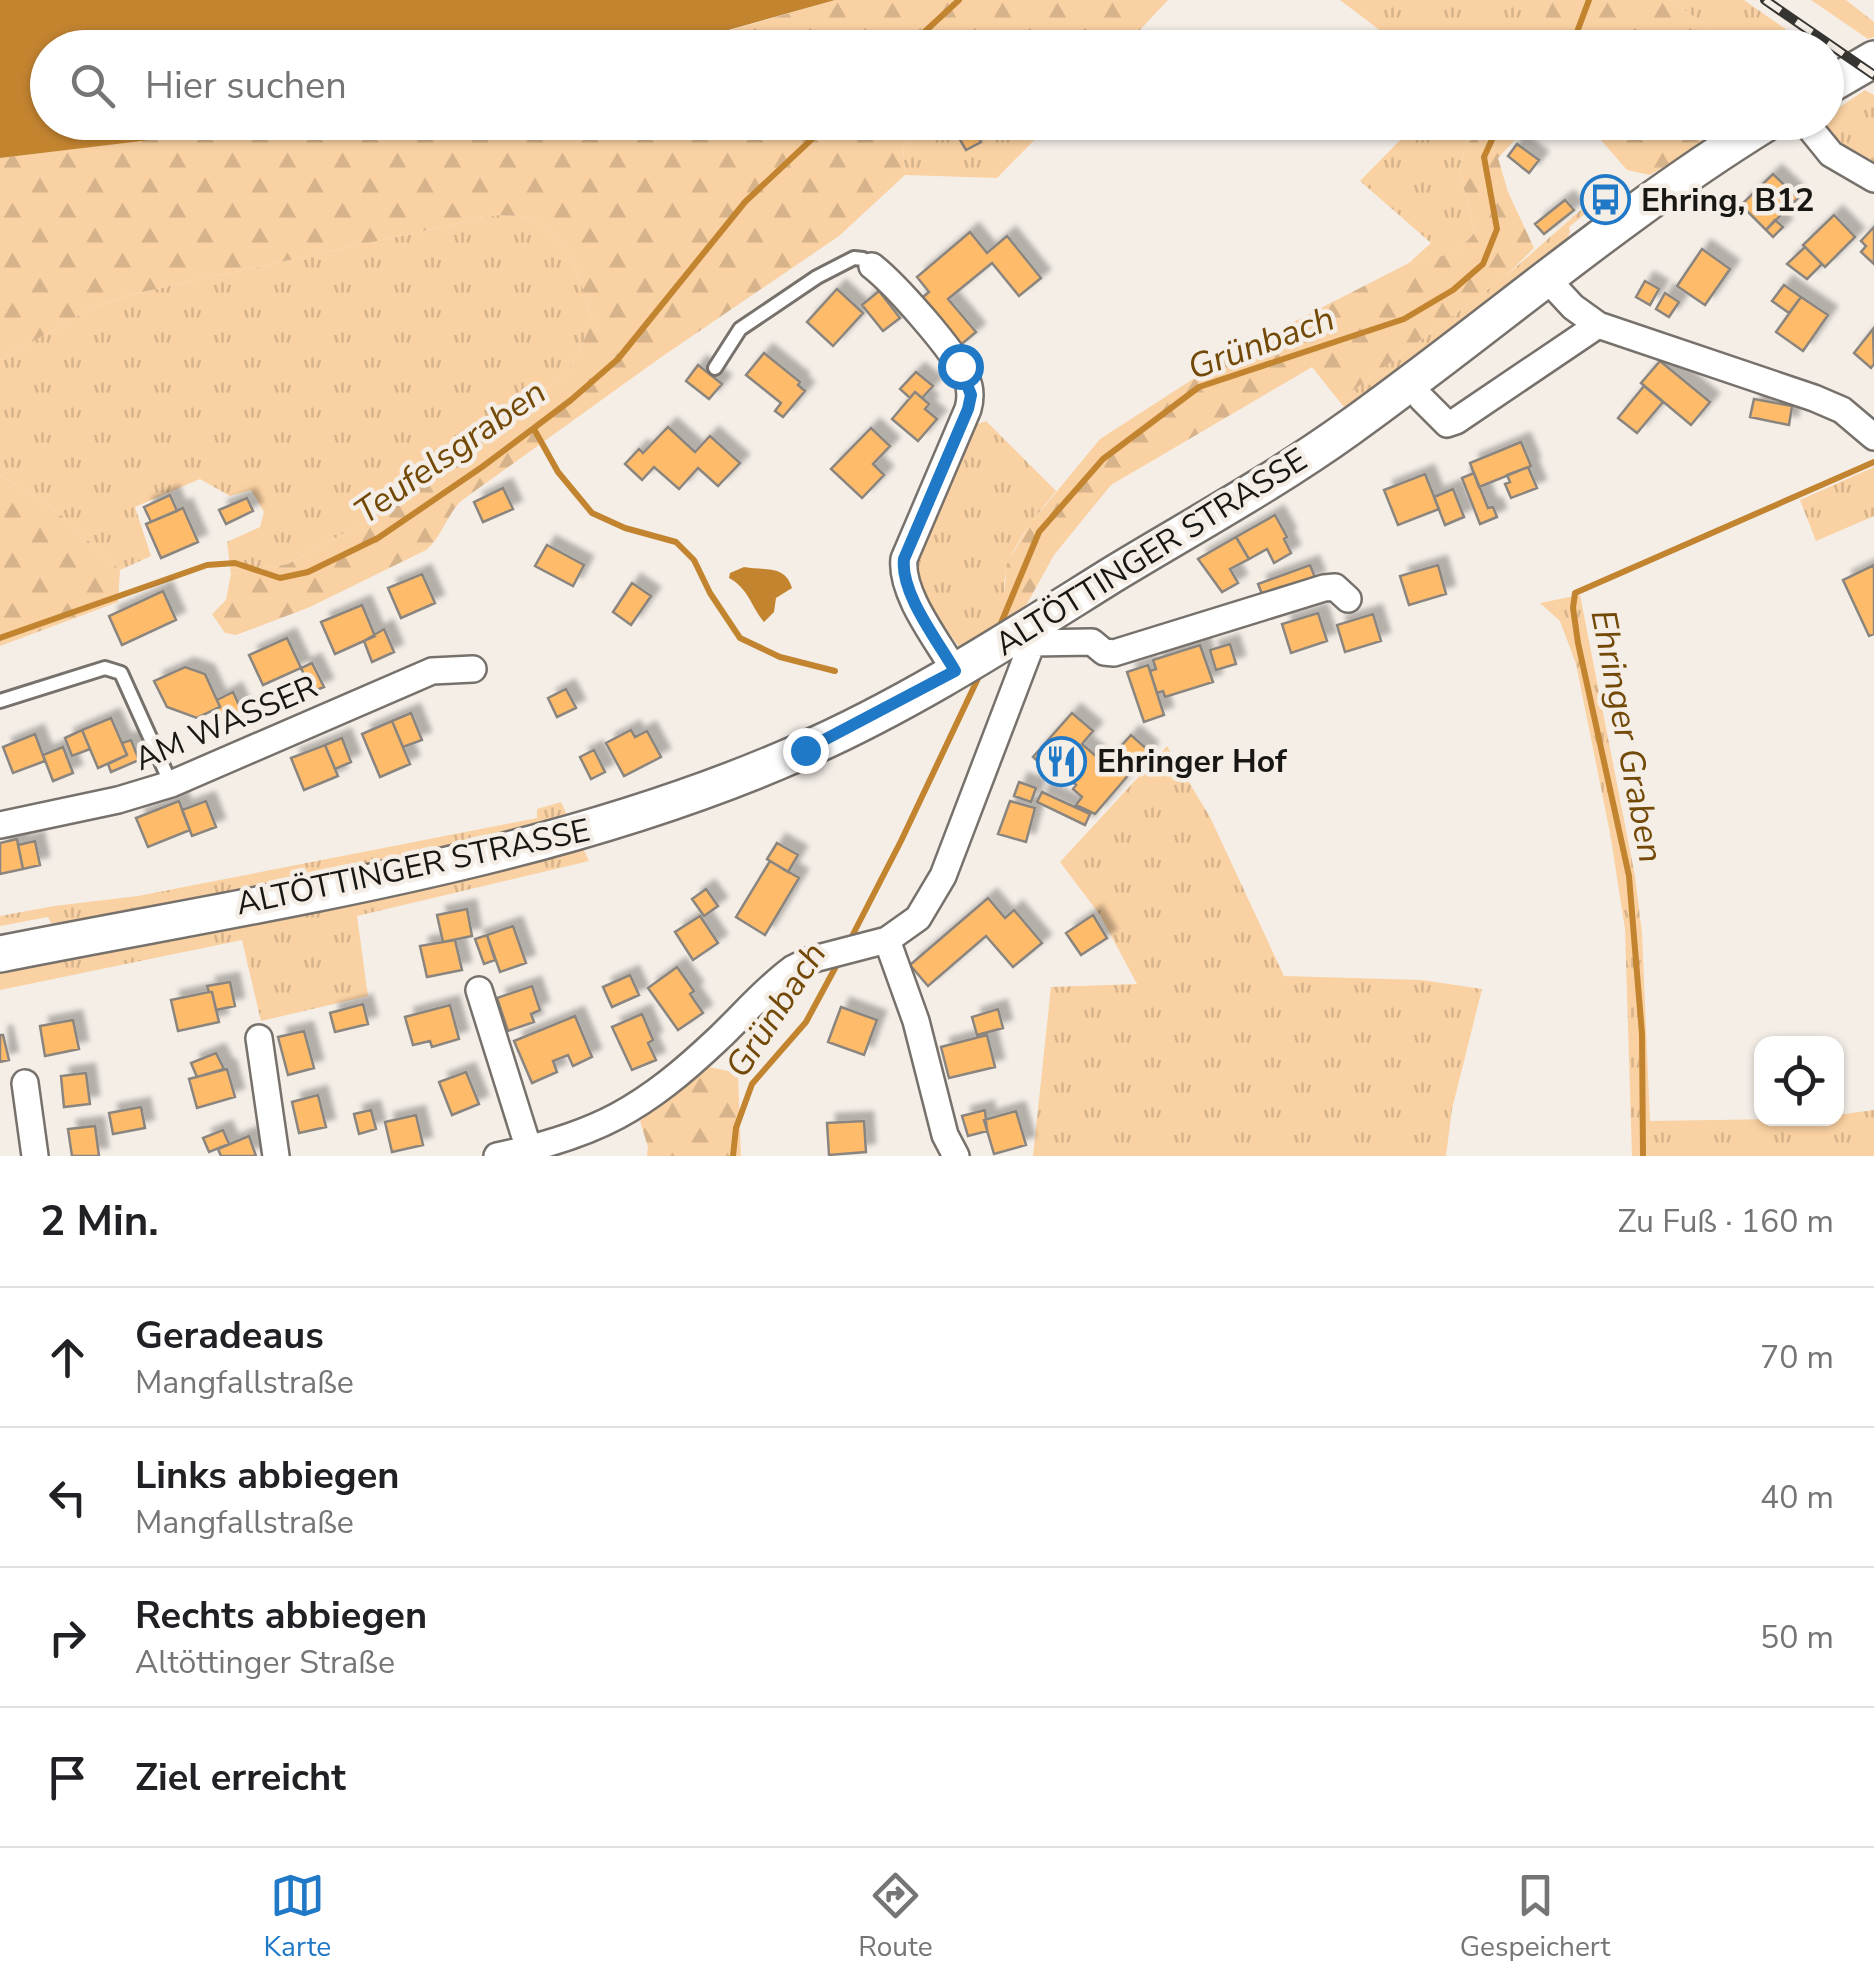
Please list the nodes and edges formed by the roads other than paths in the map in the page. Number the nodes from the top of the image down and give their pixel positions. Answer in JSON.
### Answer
{"nodes":[{"id":1,"x":1874,"y":59,"type":"edge"},
{"id":2,"x":1844,"y":76,"type":"edge"},
{"id":3,"x":1740,"y":140,"type":"edge"},
{"id":4,"x":1820,"y":140,"type":"edge"},
{"id":5,"x":1874,"y":178,"type":"edge"},
{"id":6,"x":872,"y":266,"type":"joint"},
{"id":7,"x":1546,"y":279,"type":"junction"},
{"id":8,"x":1598,"y":325,"type":"junction"},
{"id":9,"x":715,"y":368,"type":"dead end"},
{"id":10,"x":1422,"y":398,"type":"dead end"},
{"id":11,"x":1874,"y":437,"type":"edge"},
{"id":12,"x":1348,"y":599,"type":"dead end"},
{"id":13,"x":1025,"y":636,"type":"junction"},
{"id":14,"x":962,"y":667,"type":"junction"},
{"id":15,"x":473,"y":669,"type":"dead end"},
{"id":16,"x":0,"y":701,"type":"edge"},
{"id":17,"x":171,"y":784,"type":"junction"},
{"id":18,"x":0,"y":825,"type":"edge"},
{"id":19,"x":887,"y":940,"type":"junction"},
{"id":20,"x":0,"y":954,"type":"edge"},
{"id":21,"x":479,"y":990,"type":"dead end"},
{"id":22,"x":259,"y":1038,"type":"dead end"},
{"id":23,"x":25,"y":1083,"type":"dead end"},
{"id":24,"x":530,"y":1153,"type":"edge"},
{"id":25,"x":36,"y":1156,"type":"edge"},
{"id":26,"x":276,"y":1156,"type":"edge"},
{"id":27,"x":496,"y":1156,"type":"edge"},
{"id":28,"x":956,"y":1156,"type":"edge"}],
"edges":[{"from":1,"to":2,"type":"main road"},
{"from":3,"to":7,"type":"main road","name":"ALTÖTTINGER STRASSE"},
{"from":4,"to":5,"type":"street"},
{"from":6,"to":9,"type":"lane"},
{"from":6,"to":14,"type":"street"},
{"from":7,"to":8,"type":"street"},
{"from":7,"to":13,"type":"main road","name":"ALTÖTTINGER STRASSE"},
{"from":8,"to":10,"type":"street"},
{"from":8,"to":11,"type":"street"},
{"from":12,"to":13,"type":"street"},
{"from":13,"to":14,"type":"main road","name":"ALTÖTTINGER STRASSE"},
{"from":13,"to":19,"type":"street"},
{"from":14,"to":20,"type":"main road","name":"ALTÖTTINGER STRASSE"},
{"from":15,"to":17,"type":"street","name":"AM WASSER"},
{"from":16,"to":17,"type":"lane"},
{"from":17,"to":18,"type":"street","name":"AM WASSER"},
{"from":19,"to":24,"type":"street"},
{"from":19,"to":28,"type":"street"},
{"from":21,"to":24,"type":"street"},
{"from":22,"to":26,"type":"street"},
{"from":23,"to":25,"type":"street"},
{"from":24,"to":27,"type":"street"}]}
